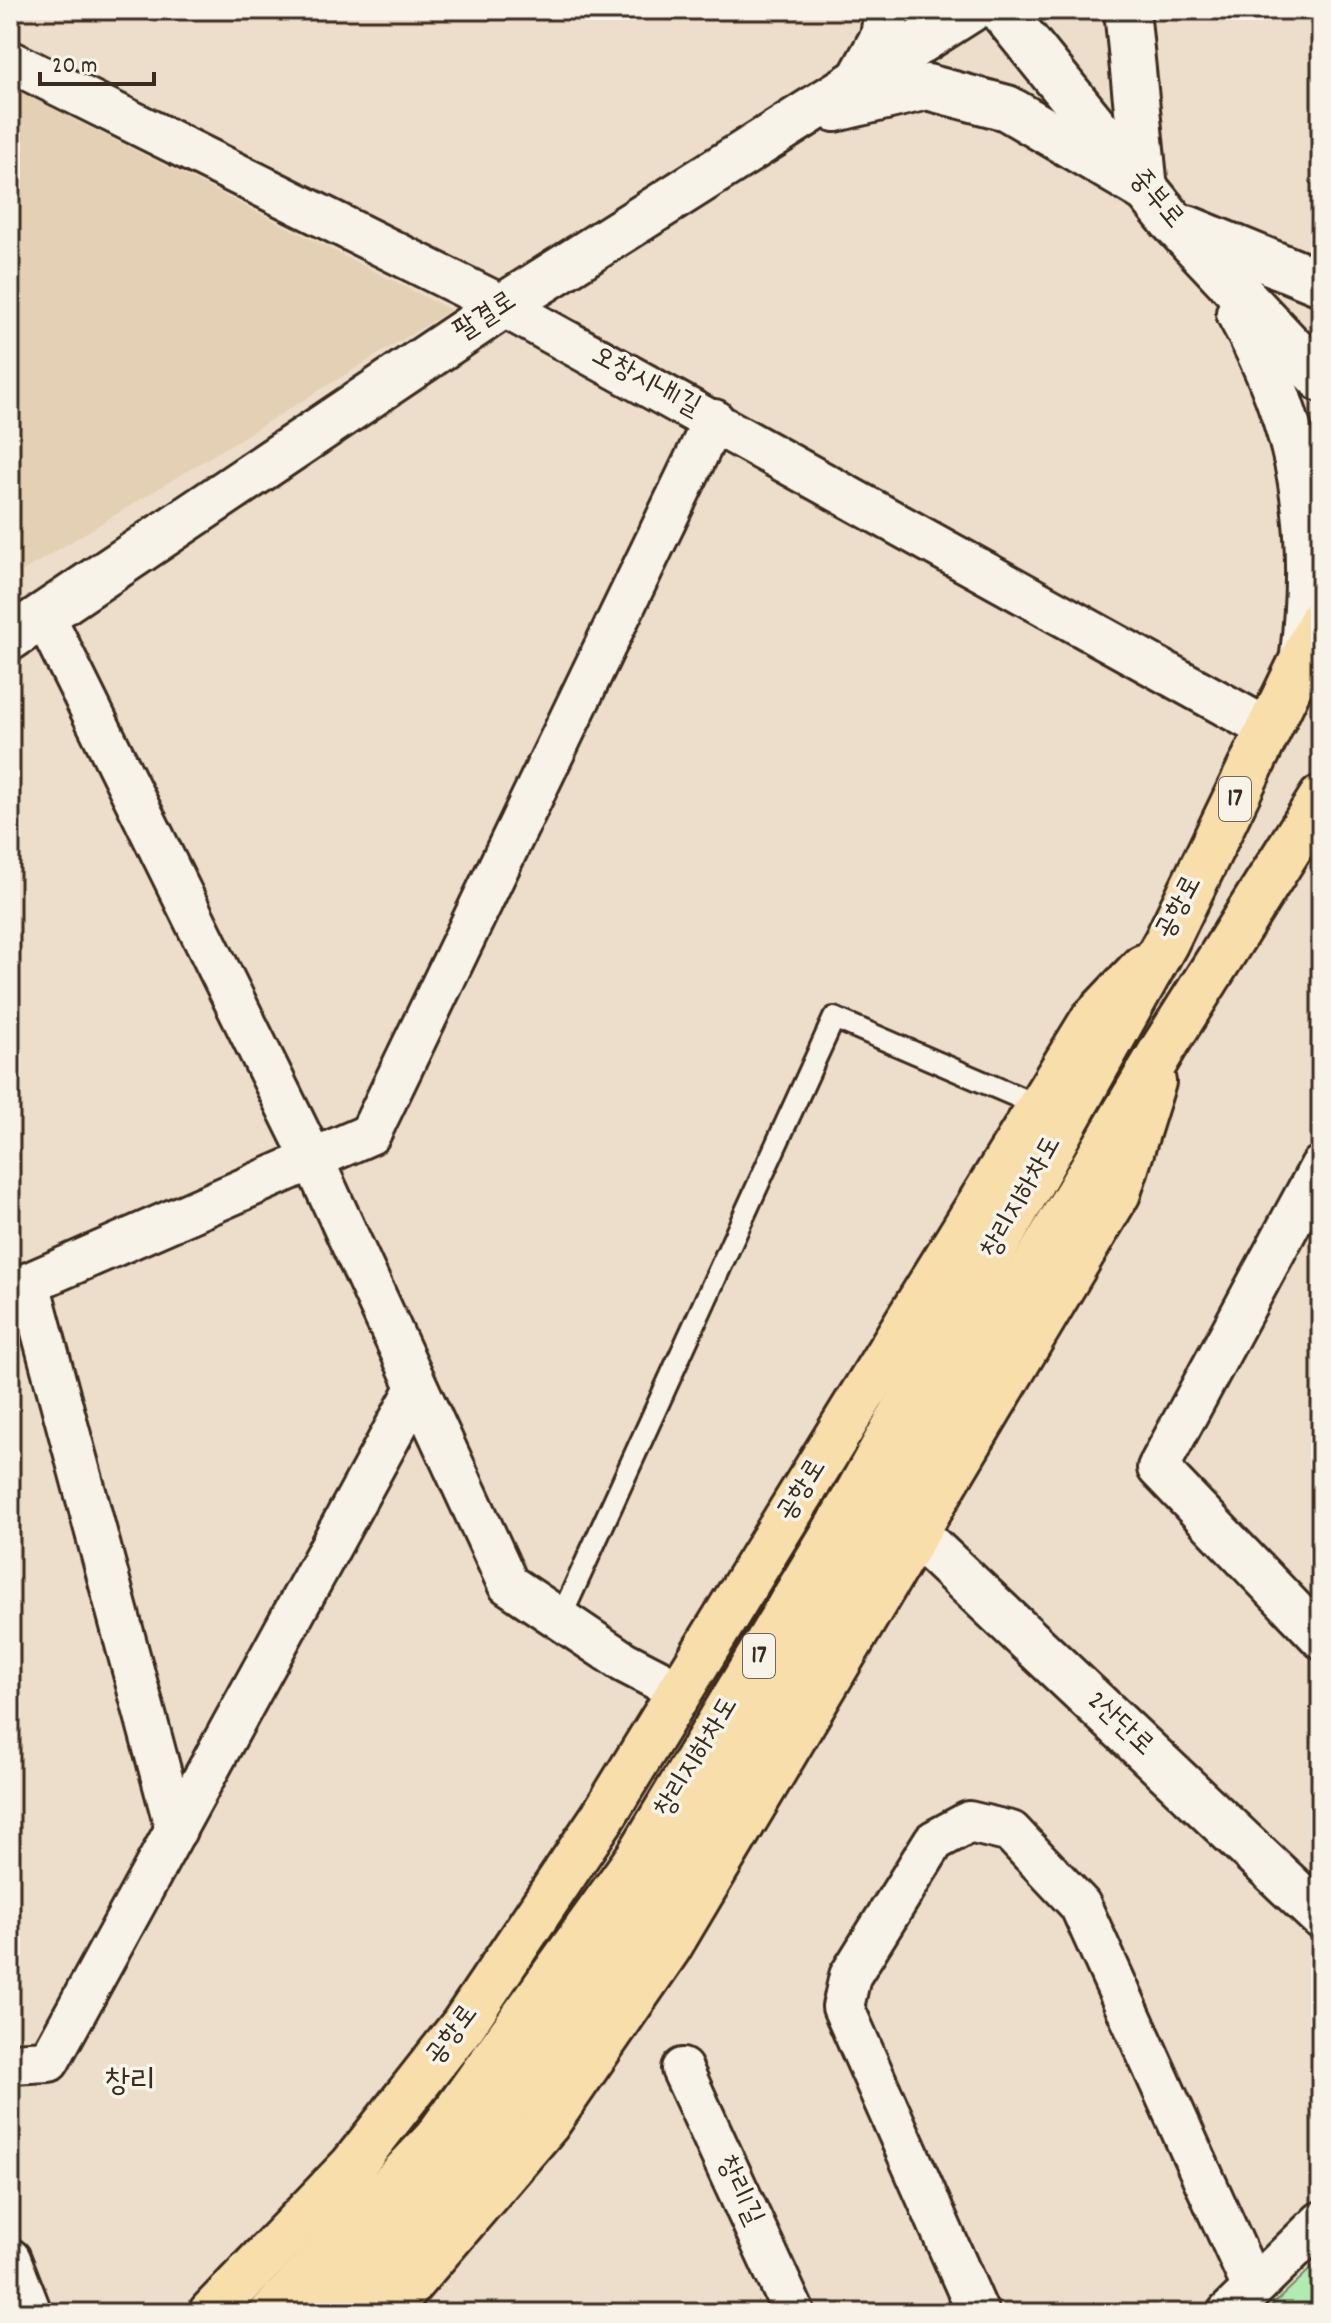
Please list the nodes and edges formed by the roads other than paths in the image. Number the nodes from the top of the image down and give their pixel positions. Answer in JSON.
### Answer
{"nodes":[{"id":1,"x":887,"y":10,"type":"edge"},
{"id":2,"x":970,"y":10,"type":"edge"},
{"id":3,"x":1001,"y":10,"type":"edge"},
{"id":4,"x":1127,"y":10,"type":"edge"},
{"id":5,"x":10,"y":61,"type":"edge"},
{"id":6,"x":860,"y":79,"type":"junction"},
{"id":7,"x":800,"y":118,"type":"junction"},
{"id":8,"x":1158,"y":205,"type":"junction"},
{"id":9,"x":1213,"y":265,"type":"junction"},
{"id":10,"x":1321,"y":283,"type":"edge"},
{"id":11,"x":503,"y":306,"type":"junction"},
{"id":12,"x":1321,"y":379,"type":"edge"},
{"id":13,"x":714,"y":420,"type":"junction"},
{"id":14,"x":27,"y":626,"type":"edge"},
{"id":15,"x":1312,"y":638,"type":"edge"},
{"id":16,"x":1268,"y":729,"type":"junction"},
{"id":17,"x":1321,"y":798,"type":"edge"},
{"id":18,"x":1166,"y":942,"type":"junction"},
{"id":19,"x":1164,"y":1047,"type":"junction"},
{"id":20,"x":1039,"y":1106,"type":"junction"},
{"id":21,"x":313,"y":1160,"type":"junction"},
{"id":22,"x":1321,"y":1166,"type":"edge"},
{"id":23,"x":20,"y":1291,"type":"edge"},
{"id":24,"x":417,"y":1388,"type":"junction"},
{"id":25,"x":917,"y":1535,"type":"junction"},
{"id":26,"x":1313,"y":1614,"type":"edge"},
{"id":27,"x":560,"y":1619,"type":"junction"},
{"id":28,"x":680,"y":1691,"type":"junction"},
{"id":29,"x":176,"y":1830,"type":"junction"},
{"id":30,"x":1321,"y":1916,"type":"edge"},
{"id":31,"x":10,"y":2063,"type":"edge"},
{"id":32,"x":682,"y":2069,"type":"dead end"},
{"id":33,"x":1321,"y":2222,"type":"edge"},
{"id":34,"x":10,"y":2259,"type":"edge"},
{"id":35,"x":1240,"y":2301,"type":"edge"},
{"id":36,"x":31,"y":2313,"type":"edge"},
{"id":37,"x":211,"y":2313,"type":"edge"},
{"id":38,"x":272,"y":2313,"type":"edge"},
{"id":39,"x":331,"y":2313,"type":"edge"},
{"id":40,"x":385,"y":2313,"type":"edge"},
{"id":41,"x":794,"y":2313,"type":"edge"},
{"id":42,"x":978,"y":2313,"type":"edge"}],
"edges":[{"from":1,"to":6,"type":"street"},
{"from":2,"to":6,"type":"street","name":"팔결로"},
{"from":3,"to":8,"type":"street","name":"중부로"},
{"from":4,"to":8,"type":"street"},
{"from":5,"to":11,"type":"street","name":"오창시내1길"},
{"from":6,"to":7,"type":"street","name":"팔결로"},
{"from":7,"to":8,"type":"street"},
{"from":7,"to":11,"type":"street","name":"팔결로"},
{"from":8,"to":9,"type":"street","name":"중부로"},
{"from":8,"to":10,"type":"street"},
{"from":9,"to":12,"type":"street","name":"중부로"},
{"from":9,"to":15,"type":"street"},
{"from":11,"to":13,"type":"street","name":"오창시내1길"},
{"from":11,"to":14,"type":"street","name":"팔결로"},
{"from":13,"to":16,"type":"street","name":"오창시내1길"},
{"from":13,"to":21,"type":"street"},
{"from":14,"to":21,"type":"street"},
{"from":15,"to":16,"type":"main road","name":"공항로","number":"17"},
{"from":16,"to":18,"type":"main road","name":"공항로","number":"17"},
{"from":17,"to":19,"type":"main road","name":"공항로","number":"17"},
{"from":18,"to":20,"type":"main road","name":"공항로"},
{"from":18,"to":38,"type":"main road","name":"창리지하차도","number":"17"},
{"from":19,"to":25,"type":"main road","name":"공항로"},
{"from":19,"to":39,"type":"main road","name":"창리지하차도","number":"17"},
{"from":20,"to":27,"type":"lane"},
{"from":20,"to":28,"type":"main road","name":"공항로"},
{"from":21,"to":23,"type":"street"},
{"from":21,"to":24,"type":"street"},
{"from":22,"to":26,"type":"street"},
{"from":23,"to":29,"type":"street"},
{"from":24,"to":27,"type":"street"},
{"from":24,"to":29,"type":"street"},
{"from":25,"to":30,"type":"street","name":"2산단로"},
{"from":25,"to":40,"type":"main road","name":"공항로"},
{"from":27,"to":28,"type":"street"},
{"from":28,"to":37,"type":"main road","name":"공항로"},
{"from":29,"to":31,"type":"street"},
{"from":32,"to":41,"type":"street","name":"창리1길"},
{"from":33,"to":35,"type":"street"},
{"from":34,"to":36,"type":"street"},
{"from":35,"to":42,"type":"street"}]}
